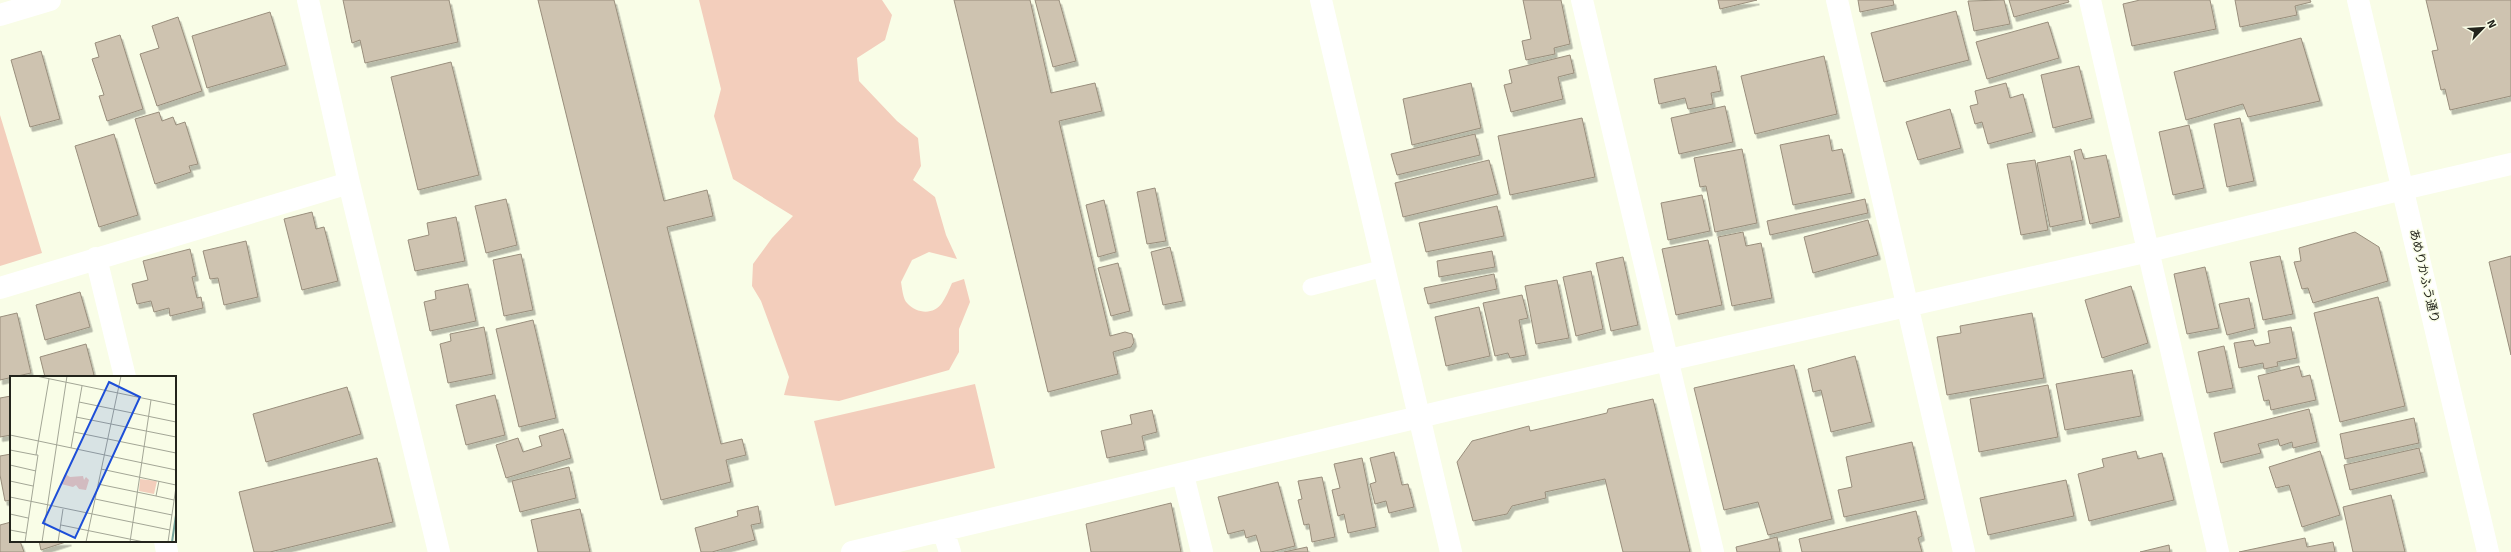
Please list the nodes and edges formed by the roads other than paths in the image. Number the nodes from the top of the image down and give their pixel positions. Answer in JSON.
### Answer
{"nodes":[{"id":1,"x":50,"y":0,"type":"edge"},
{"id":2,"x":308,"y":0,"type":"edge"},
{"id":3,"x":1321,"y":0,"type":"edge"},
{"id":4,"x":1582,"y":0,"type":"edge"},
{"id":5,"x":1837,"y":0,"type":"edge"},
{"id":6,"x":2090,"y":0,"type":"edge"},
{"id":7,"x":2358,"y":0,"type":"edge"},
{"id":8,"x":0,"y":16,"type":"edge"},
{"id":9,"x":2511,"y":164,"type":"edge"},
{"id":10,"x":349,"y":183,"type":"junction"},
{"id":11,"x":2403,"y":189,"type":"junction"},
{"id":12,"x":2149,"y":251,"type":"junction"},
{"id":13,"x":96,"y":258,"type":"junction"},
{"id":14,"x":1384,"y":268,"type":"junction"},
{"id":15,"x":1311,"y":287,"type":"dead end"},
{"id":16,"x":0,"y":288,"type":"edge"},
{"id":17,"x":1907,"y":307,"type":"junction"},
{"id":18,"x":1667,"y":359,"type":"junction"},
{"id":19,"x":125,"y":376,"type":"edge"},
{"id":20,"x":1420,"y":417,"type":"junction"},
{"id":21,"x":1183,"y":475,"type":"junction"},
{"id":22,"x":943,"y":530,"type":"junction"},
{"id":23,"x":165,"y":542,"type":"edge"},
{"id":24,"x":167,"y":552,"type":"edge"},
{"id":25,"x":439,"y":552,"type":"edge"},
{"id":26,"x":852,"y":552,"type":"edge"},
{"id":27,"x":950,"y":552,"type":"edge"},
{"id":28,"x":1202,"y":552,"type":"edge"},
{"id":29,"x":1451,"y":552,"type":"edge"},
{"id":30,"x":1713,"y":552,"type":"edge"},
{"id":31,"x":1964,"y":552,"type":"edge"},
{"id":32,"x":2218,"y":552,"type":"edge"},
{"id":33,"x":2488,"y":552,"type":"edge"}],
"edges":[{"from":1,"to":8,"type":"street"},
{"from":2,"to":10,"type":"street"},
{"from":3,"to":14,"type":"street"},
{"from":4,"to":18,"type":"street"},
{"from":5,"to":17,"type":"street"},
{"from":6,"to":12,"type":"street"},
{"from":7,"to":11,"type":"street","name":"あめりかふう通り"},
{"from":9,"to":11,"type":"street"},
{"from":10,"to":13,"type":"street"},
{"from":10,"to":25,"type":"street"},
{"from":11,"to":12,"type":"street"},
{"from":11,"to":33,"type":"street","name":"あめりかふう通り"},
{"from":12,"to":17,"type":"street"},
{"from":12,"to":32,"type":"street"},
{"from":13,"to":16,"type":"street"},
{"from":13,"to":19,"type":"street"},
{"from":14,"to":15,"type":"lane"},
{"from":14,"to":20,"type":"street"},
{"from":17,"to":18,"type":"street"},
{"from":17,"to":31,"type":"street"},
{"from":18,"to":20,"type":"street"},
{"from":18,"to":30,"type":"street"},
{"from":20,"to":21,"type":"street"},
{"from":20,"to":29,"type":"street"},
{"from":21,"to":22,"type":"street"},
{"from":21,"to":28,"type":"street"},
{"from":22,"to":26,"type":"street"},
{"from":22,"to":27,"type":"street"},
{"from":23,"to":24,"type":"street"}]}
